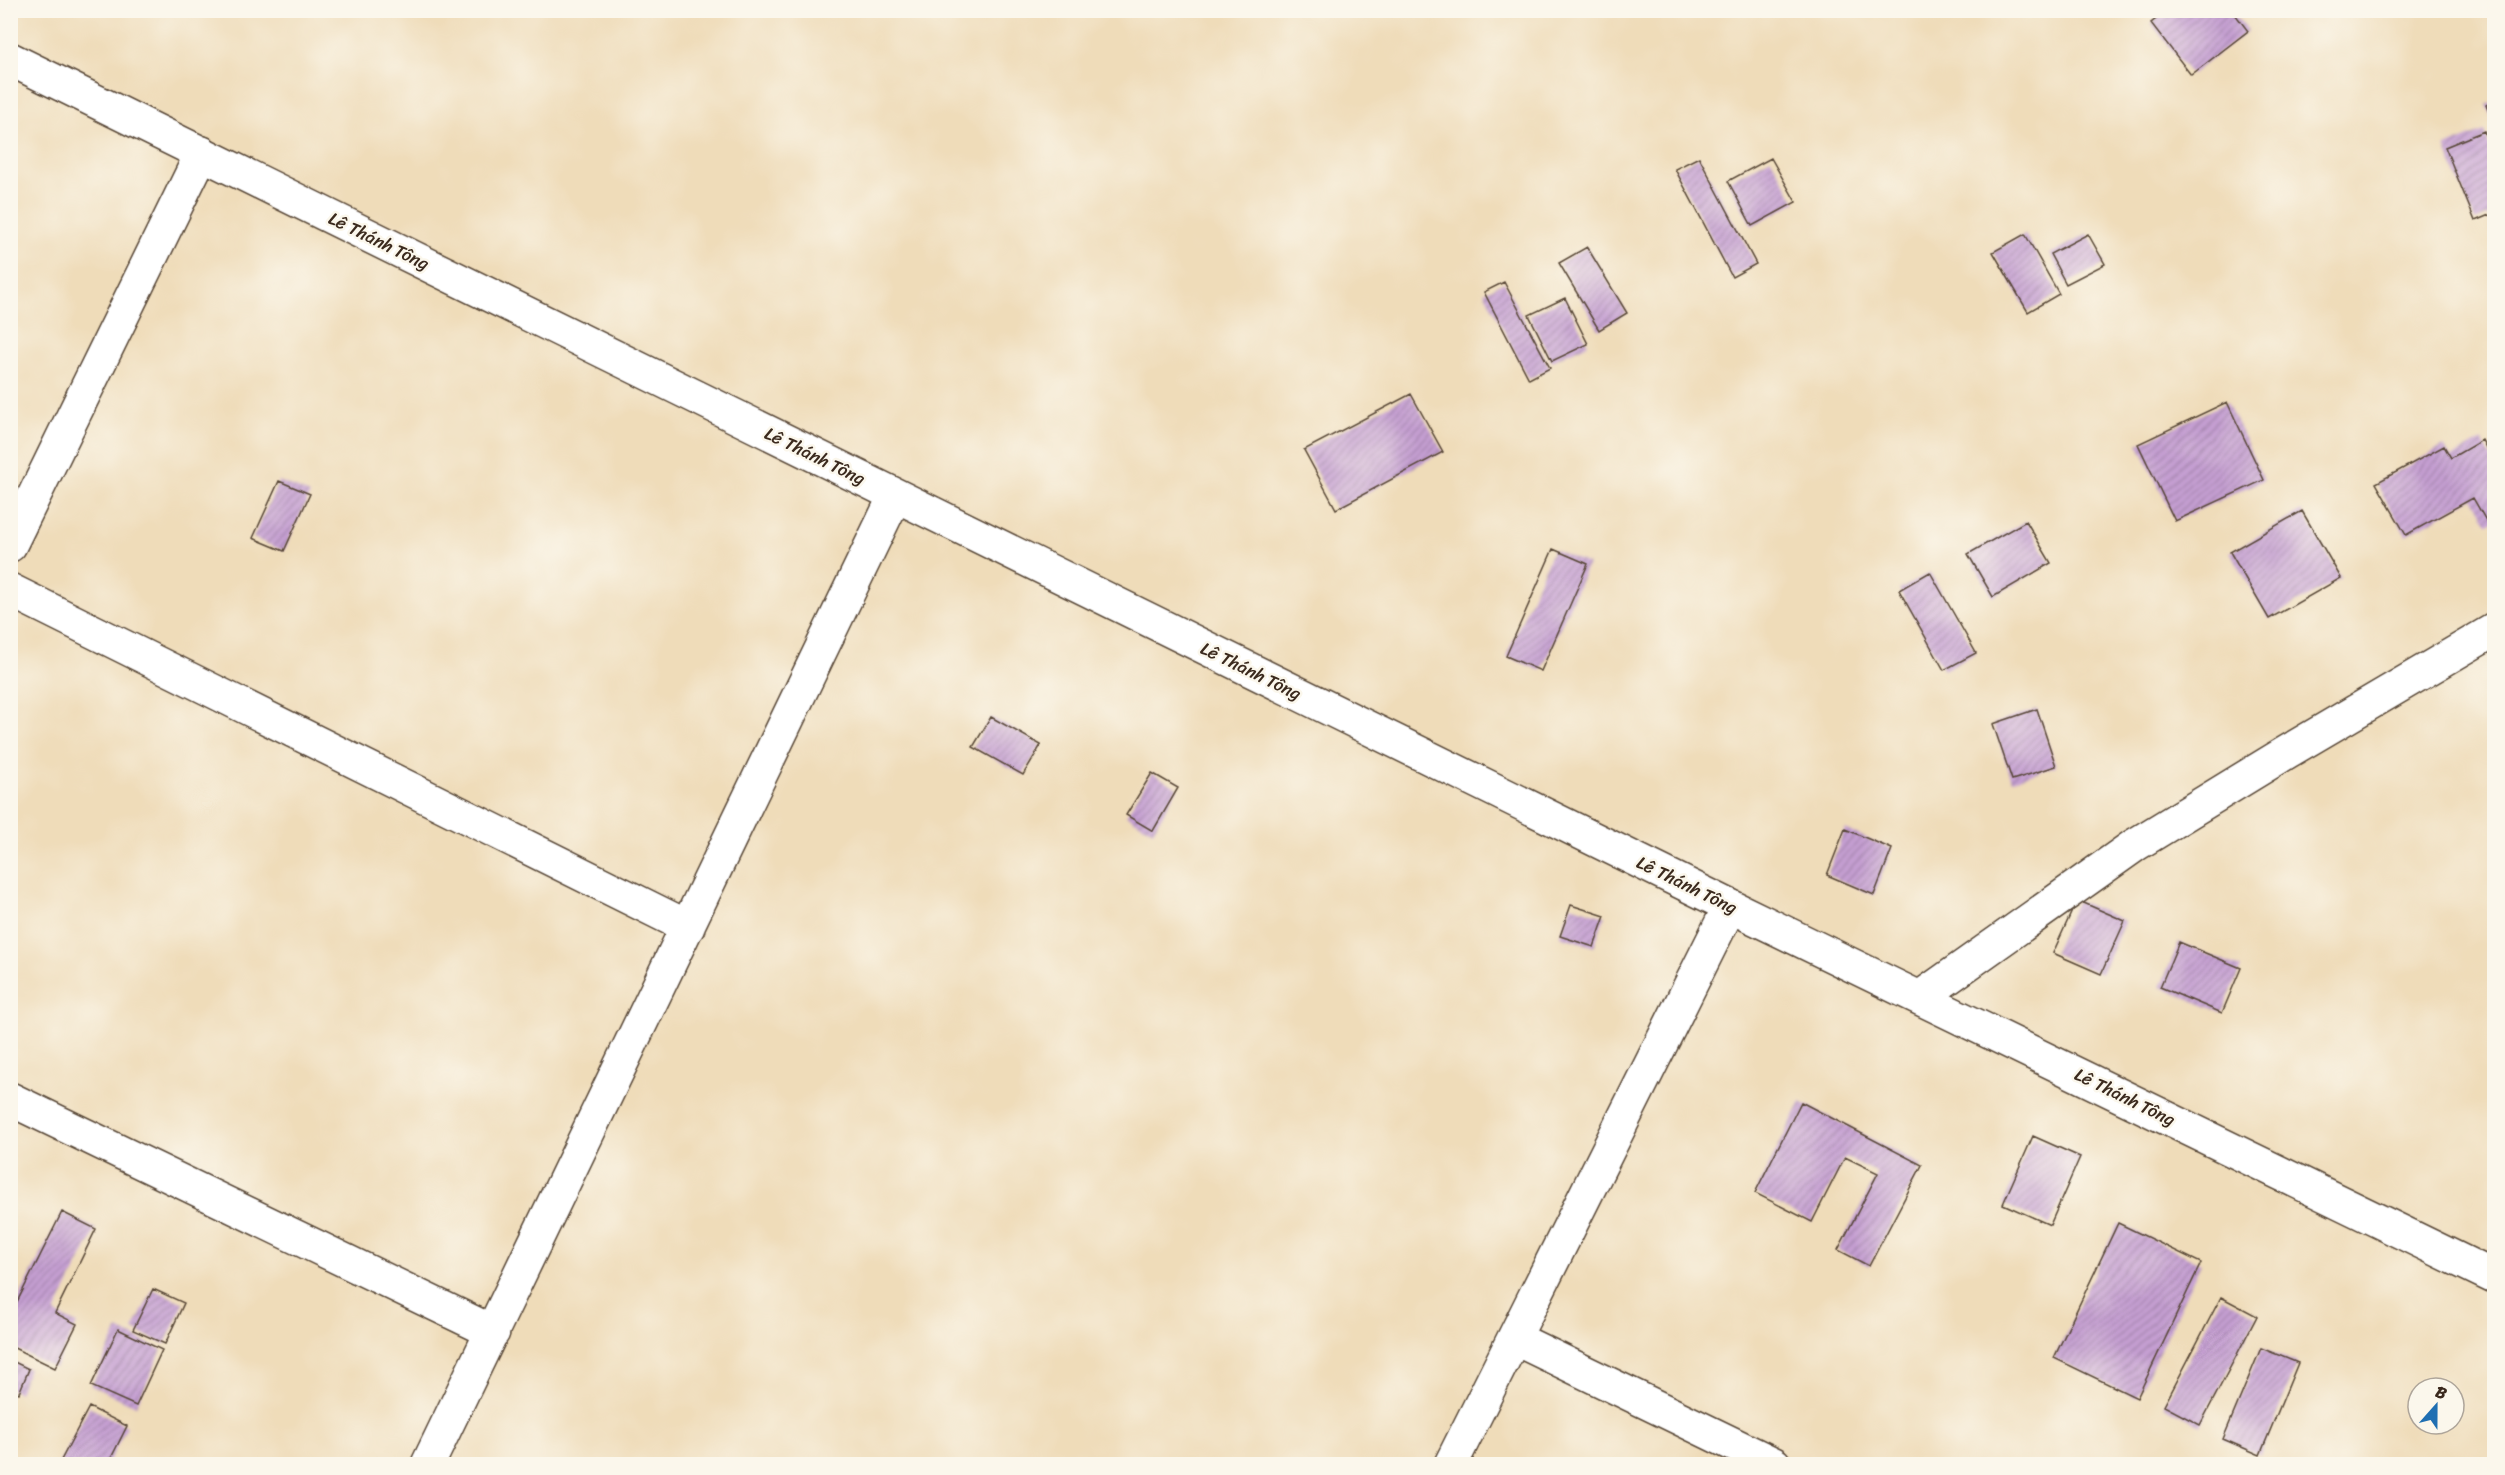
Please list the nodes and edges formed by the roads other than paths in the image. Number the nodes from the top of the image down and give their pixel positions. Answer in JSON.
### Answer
{"nodes":[{"id":1,"x":10,"y":59,"type":"edge"},
{"id":2,"x":202,"y":153,"type":"junction"},
{"id":3,"x":895,"y":496,"type":"junction"},
{"id":4,"x":10,"y":544,"type":"edge"},
{"id":5,"x":10,"y":590,"type":"edge"},
{"id":6,"x":2494,"y":630,"type":"edge"},
{"id":7,"x":1731,"y":906,"type":"junction"},
{"id":8,"x":688,"y":927,"type":"junction"},
{"id":9,"x":1921,"y":997,"type":"junction"},
{"id":10,"x":10,"y":1099,"type":"edge"},
{"id":11,"x":2494,"y":1277,"type":"edge"},
{"id":12,"x":493,"y":1332,"type":"junction"},
{"id":13,"x":1514,"y":1338,"type":"junction"},
{"id":14,"x":428,"y":1464,"type":"edge"},
{"id":15,"x":1451,"y":1464,"type":"edge"},
{"id":16,"x":1774,"y":1464,"type":"edge"}],
"edges":[{"from":1,"to":2,"type":"street","name":"Lê Thánh Tông"},
{"from":2,"to":3,"type":"street","name":"Lê Thánh Tông"},
{"from":2,"to":4,"type":"street"},
{"from":3,"to":7,"type":"street","name":"Lê Thánh Tông"},
{"from":3,"to":8,"type":"street"},
{"from":5,"to":8,"type":"street"},
{"from":6,"to":9,"type":"street"},
{"from":7,"to":9,"type":"street","name":"Lê Thánh Tông"},
{"from":7,"to":13,"type":"street"},
{"from":8,"to":12,"type":"street"},
{"from":9,"to":11,"type":"street","name":"Lê Thánh Tông"},
{"from":10,"to":12,"type":"street"},
{"from":12,"to":14,"type":"street"},
{"from":13,"to":15,"type":"street"},
{"from":13,"to":16,"type":"street"}]}
